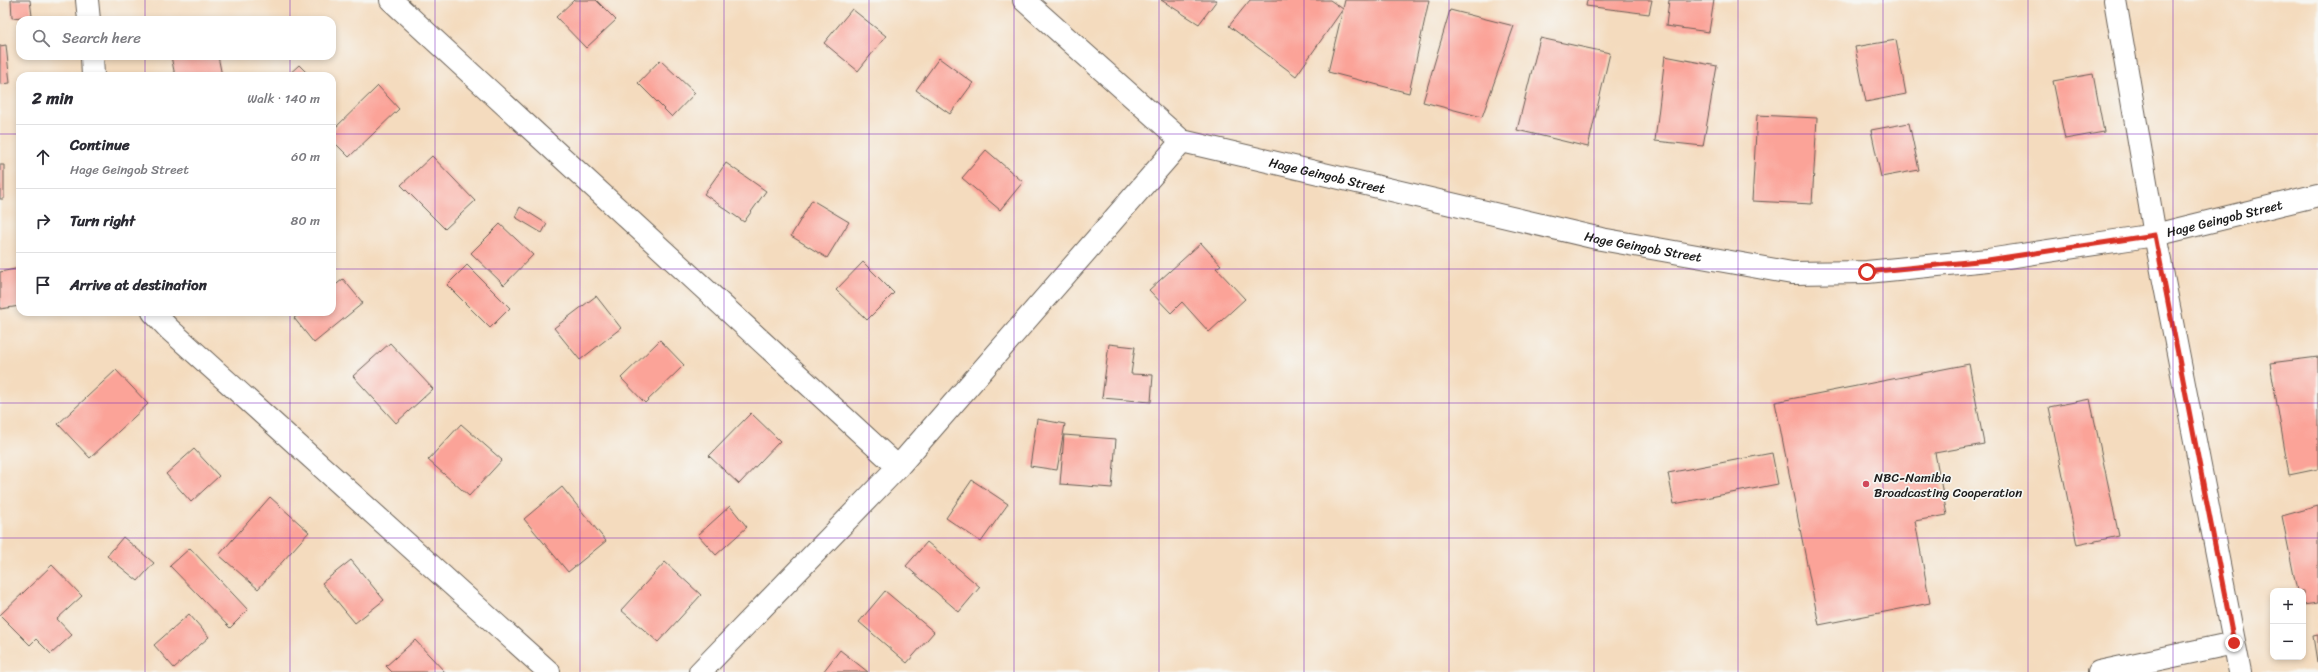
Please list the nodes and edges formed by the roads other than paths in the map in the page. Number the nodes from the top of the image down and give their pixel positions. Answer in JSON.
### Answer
{"nodes":[{"id":1,"x":87,"y":0,"type":"edge"},
{"id":2,"x":391,"y":0,"type":"edge"},
{"id":3,"x":1024,"y":0,"type":"edge"},
{"id":4,"x":2115,"y":0,"type":"edge"},
{"id":5,"x":89,"y":16,"type":"edge"},
{"id":6,"x":92,"y":60,"type":"edge"},
{"id":7,"x":93,"y":72,"type":"edge"},
{"id":8,"x":1182,"y":141,"type":"junction"},
{"id":9,"x":2318,"y":195,"type":"edge"},
{"id":10,"x":2155,"y":235,"type":"junction"},
{"id":11,"x":157,"y":316,"type":"edge"},
{"id":12,"x":898,"y":467,"type":"junction"},
{"id":13,"x":2234,"y":643,"type":"junction"},
{"id":14,"x":549,"y":672,"type":"edge"},
{"id":15,"x":700,"y":672,"type":"edge"},
{"id":16,"x":2099,"y":672,"type":"edge"},
{"id":17,"x":2240,"y":672,"type":"edge"}],
"edges":[{"from":1,"to":5,"type":"street"},
{"from":2,"to":12,"type":"street"},
{"from":3,"to":8,"type":"street","name":"Hage Geingob Street"},
{"from":4,"to":10,"type":"street"},
{"from":6,"to":7,"type":"street"},
{"from":8,"to":10,"type":"street","name":"Hage Geingob Street"},
{"from":8,"to":12,"type":"street"},
{"from":9,"to":10,"type":"street","name":"Hage Geingob Street"},
{"from":10,"to":13,"type":"street"},
{"from":11,"to":14,"type":"street"},
{"from":12,"to":15,"type":"street"},
{"from":13,"to":16,"type":"street"},
{"from":13,"to":17,"type":"street"}]}
